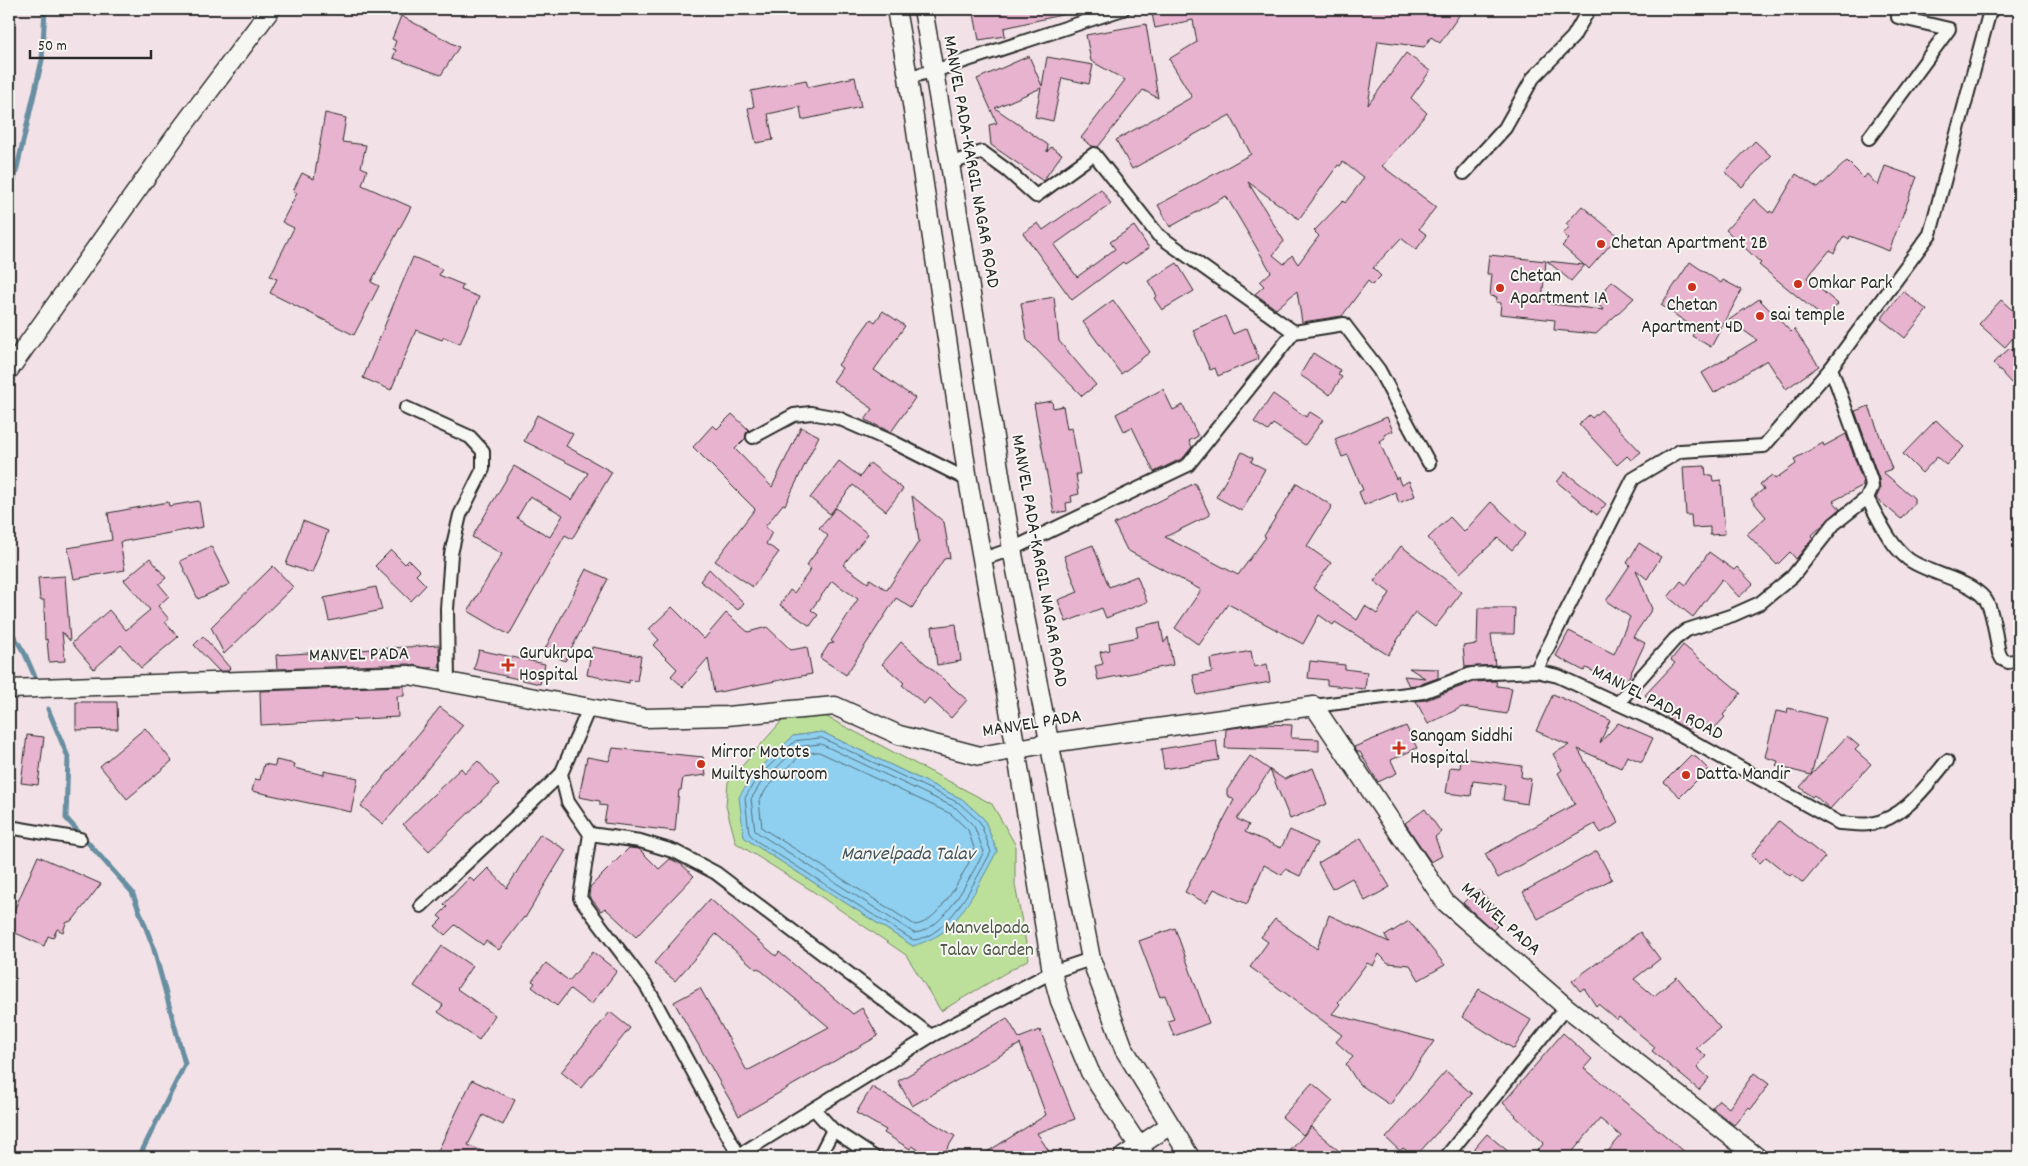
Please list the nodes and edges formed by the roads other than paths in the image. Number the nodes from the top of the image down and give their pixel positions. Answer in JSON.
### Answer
{"nodes":[{"id":1,"x":271,"y":9,"type":"edge"},
{"id":2,"x":896,"y":9,"type":"edge"},
{"id":3,"x":923,"y":9,"type":"edge"},
{"id":4,"x":1123,"y":9,"type":"edge"},
{"id":5,"x":1590,"y":9,"type":"edge"},
{"id":6,"x":1898,"y":9,"type":"edge"},
{"id":7,"x":1992,"y":9,"type":"edge"},
{"id":8,"x":934,"y":71,"type":"junction"},
{"id":9,"x":908,"y":78,"type":"junction"},
{"id":10,"x":1869,"y":138,"type":"dead end"},
{"id":11,"x":950,"y":164,"type":"junction"},
{"id":12,"x":1464,"y":173,"type":"dead end"},
{"id":13,"x":1294,"y":332,"type":"junction"},
{"id":14,"x":1830,"y":368,"type":"junction"},
{"id":15,"x":9,"y":370,"type":"edge"},
{"id":16,"x":406,"y":408,"type":"dead end"},
{"id":17,"x":753,"y":437,"type":"dead end"},
{"id":18,"x":1429,"y":463,"type":"dead end"},
{"id":19,"x":968,"y":480,"type":"junction"},
{"id":20,"x":1867,"y":498,"type":"junction"},
{"id":21,"x":1012,"y":549,"type":"junction"},
{"id":22,"x":983,"y":559,"type":"junction"},
{"id":23,"x":2019,"y":660,"type":"edge"},
{"id":24,"x":1536,"y":671,"type":"junction"},
{"id":25,"x":448,"y":682,"type":"junction"},
{"id":26,"x":9,"y":689,"type":"edge"},
{"id":27,"x":1618,"y":704,"type":"junction"},
{"id":28,"x":1314,"y":706,"type":"junction"},
{"id":29,"x":589,"y":708,"type":"junction"},
{"id":30,"x":1050,"y":743,"type":"junction"},
{"id":31,"x":1016,"y":749,"type":"junction"},
{"id":32,"x":1947,"y":761,"type":"dead end"},
{"id":33,"x":561,"y":774,"type":"junction"},
{"id":34,"x":9,"y":827,"type":"edge"},
{"id":35,"x":590,"y":834,"type":"junction"},
{"id":36,"x":80,"y":840,"type":"dead end"},
{"id":37,"x":421,"y":906,"type":"dead end"},
{"id":38,"x":1091,"y":959,"type":"junction"},
{"id":39,"x":1052,"y":972,"type":"junction"},
{"id":40,"x":1566,"y":1007,"type":"junction"},
{"id":41,"x":931,"y":1036,"type":"junction"},
{"id":42,"x":814,"y":1109,"type":"junction"},
{"id":43,"x":1170,"y":1125,"type":"junction"},
{"id":44,"x":833,"y":1130,"type":"junction"},
{"id":45,"x":1143,"y":1152,"type":"edge"},
{"id":46,"x":737,"y":1156,"type":"edge"},
{"id":47,"x":819,"y":1157,"type":"edge"},
{"id":48,"x":874,"y":1157,"type":"edge"},
{"id":49,"x":1124,"y":1157,"type":"edge"},
{"id":50,"x":1189,"y":1157,"type":"edge"},
{"id":51,"x":1446,"y":1157,"type":"edge"},
{"id":52,"x":1757,"y":1157,"type":"edge"}],
"edges":[{"from":1,"to":15,"type":"street"},
{"from":2,"to":9,"type":"street"},
{"from":3,"to":8,"type":"street","name":"MANVEL PADA-KARGIL NAGAR ROAD"},
{"from":4,"to":8,"type":"street"},
{"from":5,"to":12,"type":"street"},
{"from":6,"to":10,"type":"street"},
{"from":7,"to":14,"type":"street"},
{"from":8,"to":9,"type":"street"},
{"from":8,"to":11,"type":"street","name":"MANVEL PADA-KARGIL NAGAR ROAD"},
{"from":9,"to":19,"type":"street"},
{"from":11,"to":13,"type":"street"},
{"from":11,"to":21,"type":"street","name":"MANVEL PADA-KARGIL NAGAR ROAD"},
{"from":13,"to":18,"type":"street"},
{"from":13,"to":21,"type":"street"},
{"from":14,"to":20,"type":"street"},
{"from":14,"to":24,"type":"street"},
{"from":16,"to":25,"type":"street"},
{"from":17,"to":19,"type":"street"},
{"from":19,"to":22,"type":"street"},
{"from":20,"to":23,"type":"street"},
{"from":20,"to":27,"type":"street"},
{"from":21,"to":22,"type":"street"},
{"from":21,"to":30,"type":"street","name":"MANVEL PADA-KARGIL NAGAR ROAD"},
{"from":22,"to":31,"type":"street"},
{"from":24,"to":27,"type":"street","name":"MANVEL PADA ROAD"},
{"from":24,"to":28,"type":"street","name":"MANVEL PADA ROAD"},
{"from":25,"to":26,"type":"street","name":"MANVEL PADA"},
{"from":25,"to":29,"type":"street","name":"MANVEL PADA"},
{"from":27,"to":32,"type":"street","name":"MANVEL PADA ROAD"},
{"from":28,"to":30,"type":"street","name":"MANVEL PADA"},
{"from":28,"to":40,"type":"street","name":"MANVEL PADA"},
{"from":29,"to":31,"type":"street","name":"MANVEL PADA"},
{"from":29,"to":33,"type":"street"},
{"from":30,"to":31,"type":"street","name":"MANVEL PADA"},
{"from":30,"to":38,"type":"street","name":"MANVEL PADA-KARGIL NAGAR ROAD"},
{"from":31,"to":39,"type":"street"},
{"from":33,"to":35,"type":"street"},
{"from":33,"to":37,"type":"street"},
{"from":34,"to":36,"type":"street"},
{"from":35,"to":41,"type":"street"},
{"from":35,"to":46,"type":"street"},
{"from":38,"to":39,"type":"street"},
{"from":38,"to":43,"type":"street","name":"MANVEL PADA-KARGIL NAGAR ROAD"},
{"from":39,"to":41,"type":"street"},
{"from":39,"to":45,"type":"street"},
{"from":40,"to":51,"type":"street"},
{"from":40,"to":52,"type":"street","name":"MANVEL PADA"},
{"from":41,"to":42,"type":"street"},
{"from":42,"to":44,"type":"street"},
{"from":42,"to":46,"type":"street"},
{"from":43,"to":45,"type":"street"},
{"from":43,"to":50,"type":"street","name":"MANVEL PADA-KARGIL NAGAR ROAD"},
{"from":44,"to":47,"type":"street"},
{"from":44,"to":48,"type":"street"},
{"from":45,"to":49,"type":"street"}]}
